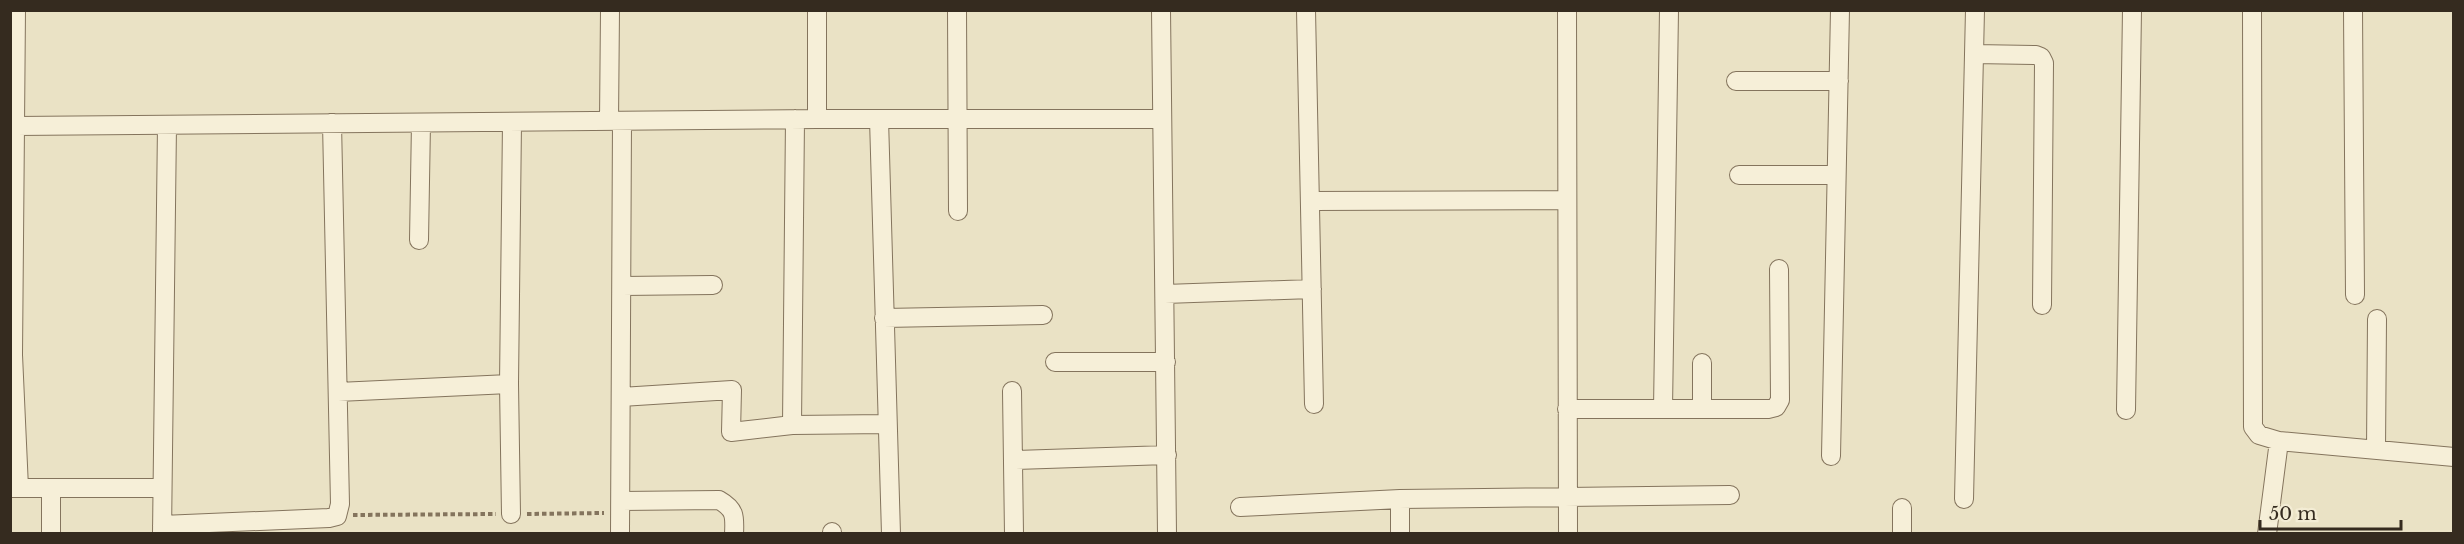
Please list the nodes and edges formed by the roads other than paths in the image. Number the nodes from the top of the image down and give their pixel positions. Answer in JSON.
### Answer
{"nodes":[{"id":1,"x":16,"y":10,"type":"edge"},
{"id":2,"x":610,"y":10,"type":"edge"},
{"id":3,"x":817,"y":10,"type":"edge"},
{"id":4,"x":957,"y":10,"type":"edge"},
{"id":5,"x":1161,"y":10,"type":"edge"},
{"id":6,"x":1306,"y":10,"type":"edge"},
{"id":7,"x":1567,"y":10,"type":"edge"},
{"id":8,"x":1669,"y":10,"type":"edge"},
{"id":9,"x":1840,"y":10,"type":"edge"},
{"id":10,"x":1975,"y":10,"type":"edge"},
{"id":11,"x":2133,"y":10,"type":"edge"},
{"id":12,"x":2252,"y":10,"type":"edge"},
{"id":13,"x":2354,"y":10,"type":"edge"},
{"id":14,"x":1974,"y":54,"type":"junction"},
{"id":15,"x":1736,"y":81,"type":"dead end"},
{"id":16,"x":1839,"y":81,"type":"junction"},
{"id":17,"x":795,"y":119,"type":"junction"},
{"id":18,"x":817,"y":119,"type":"junction"},
{"id":19,"x":879,"y":119,"type":"junction"},
{"id":20,"x":956,"y":119,"type":"junction"},
{"id":21,"x":1162,"y":119,"type":"junction"},
{"id":22,"x":616,"y":121,"type":"junction"},
{"id":23,"x":512,"y":122,"type":"junction"},
{"id":24,"x":332,"y":123,"type":"junction"},
{"id":25,"x":421,"y":123,"type":"junction"},
{"id":26,"x":167,"y":125,"type":"junction"},
{"id":27,"x":16,"y":126,"type":"junction"},
{"id":28,"x":1738,"y":175,"type":"dead end"},
{"id":29,"x":1836,"y":175,"type":"junction"},
{"id":30,"x":1567,"y":200,"type":"junction"},
{"id":31,"x":1312,"y":201,"type":"junction"},
{"id":32,"x":958,"y":211,"type":"dead end"},
{"id":33,"x":419,"y":240,"type":"dead end"},
{"id":34,"x":1779,"y":269,"type":"dead end"},
{"id":35,"x":713,"y":285,"type":"dead end"},
{"id":36,"x":622,"y":286,"type":"junction"},
{"id":37,"x":1312,"y":289,"type":"junction"},
{"id":38,"x":1165,"y":294,"type":"junction"},
{"id":39,"x":2355,"y":295,"type":"dead end"},
{"id":40,"x":2042,"y":305,"type":"dead end"},
{"id":41,"x":1043,"y":315,"type":"dead end"},
{"id":42,"x":884,"y":318,"type":"junction"},
{"id":43,"x":2377,"y":319,"type":"dead end"},
{"id":44,"x":12,"y":356,"type":"edge"},
{"id":45,"x":1055,"y":362,"type":"dead end"},
{"id":46,"x":1166,"y":362,"type":"junction"},
{"id":47,"x":1702,"y":363,"type":"dead end"},
{"id":48,"x":509,"y":384,"type":"junction"},
{"id":49,"x":1012,"y":391,"type":"dead end"},
{"id":50,"x":338,"y":392,"type":"junction"},
{"id":51,"x":621,"y":397,"type":"junction"},
{"id":52,"x":1314,"y":404,"type":"dead end"},
{"id":53,"x":1567,"y":409,"type":"junction"},
{"id":54,"x":1663,"y":409,"type":"junction"},
{"id":55,"x":1702,"y":409,"type":"junction"},
{"id":56,"x":2126,"y":410,"type":"dead end"},
{"id":57,"x":887,"y":424,"type":"junction"},
{"id":58,"x":792,"y":425,"type":"junction"},
{"id":59,"x":2279,"y":441,"type":"junction"},
{"id":60,"x":2376,"y":450,"type":"junction"},
{"id":61,"x":1167,"y":455,"type":"junction"},
{"id":62,"x":1831,"y":456,"type":"dead end"},
{"id":63,"x":2454,"y":456,"type":"edge"},
{"id":64,"x":1013,"y":460,"type":"junction"},
{"id":65,"x":15,"y":488,"type":"edge"},
{"id":66,"x":51,"y":488,"type":"junction"},
{"id":67,"x":161,"y":488,"type":"junction"},
{"id":68,"x":1730,"y":495,"type":"dead end"},
{"id":69,"x":1567,"y":497,"type":"junction"},
{"id":70,"x":1400,"y":499,"type":"junction"},
{"id":71,"x":1964,"y":499,"type":"dead end"},
{"id":72,"x":621,"y":507,"type":"junction"},
{"id":73,"x":1240,"y":507,"type":"dead end"},
{"id":74,"x":1902,"y":508,"type":"dead end"},
{"id":75,"x":511,"y":514,"type":"road end"},
{"id":76,"x":162,"y":529,"type":"edge"},
{"id":77,"x":51,"y":534,"type":"edge"},
{"id":78,"x":620,"y":534,"type":"edge"},
{"id":79,"x":734,"y":534,"type":"edge"},
{"id":80,"x":891,"y":534,"type":"edge"},
{"id":81,"x":1014,"y":534,"type":"edge"},
{"id":82,"x":1167,"y":534,"type":"edge"},
{"id":83,"x":1400,"y":534,"type":"edge"},
{"id":84,"x":1568,"y":534,"type":"edge"},
{"id":85,"x":1902,"y":534,"type":"edge"},
{"id":86,"x":2267,"y":534,"type":"edge"}],
"edges":[{"from":1,"to":27,"type":"street"},
{"from":2,"to":22,"type":"street"},
{"from":3,"to":18,"type":"street"},
{"from":4,"to":20,"type":"street"},
{"from":5,"to":21,"type":"street"},
{"from":6,"to":31,"type":"street"},
{"from":7,"to":30,"type":"street"},
{"from":8,"to":54,"type":"street"},
{"from":9,"to":16,"type":"street"},
{"from":10,"to":14,"type":"street"},
{"from":11,"to":56,"type":"street"},
{"from":12,"to":59,"type":"street"},
{"from":13,"to":39,"type":"street"},
{"from":14,"to":40,"type":"street"},
{"from":14,"to":71,"type":"street"},
{"from":15,"to":16,"type":"street"},
{"from":16,"to":29,"type":"street"},
{"from":17,"to":18,"type":"street"},
{"from":17,"to":22,"type":"street"},
{"from":17,"to":58,"type":"street"},
{"from":18,"to":19,"type":"street"},
{"from":19,"to":20,"type":"street"},
{"from":19,"to":42,"type":"street"},
{"from":20,"to":21,"type":"street"},
{"from":20,"to":32,"type":"street"},
{"from":21,"to":38,"type":"street"},
{"from":22,"to":23,"type":"street"},
{"from":22,"to":36,"type":"street"},
{"from":23,"to":25,"type":"street"},
{"from":23,"to":48,"type":"street"},
{"from":24,"to":25,"type":"street"},
{"from":24,"to":26,"type":"street"},
{"from":24,"to":50,"type":"street"},
{"from":25,"to":33,"type":"street"},
{"from":26,"to":27,"type":"street"},
{"from":26,"to":67,"type":"street"},
{"from":27,"to":44,"type":"street"},
{"from":28,"to":29,"type":"street"},
{"from":29,"to":62,"type":"street"},
{"from":30,"to":31,"type":"street"},
{"from":30,"to":53,"type":"street"},
{"from":31,"to":37,"type":"street"},
{"from":34,"to":55,"type":"street"},
{"from":35,"to":36,"type":"street"},
{"from":36,"to":51,"type":"street"},
{"from":37,"to":38,"type":"street"},
{"from":37,"to":52,"type":"street"},
{"from":38,"to":46,"type":"street"},
{"from":41,"to":42,"type":"street"},
{"from":42,"to":57,"type":"street"},
{"from":43,"to":60,"type":"street"},
{"from":44,"to":65,"type":"street"},
{"from":45,"to":46,"type":"street"},
{"from":46,"to":61,"type":"street"},
{"from":47,"to":55,"type":"street"},
{"from":48,"to":50,"type":"street"},
{"from":48,"to":75,"type":"street"},
{"from":49,"to":64,"type":"street"},
{"from":50,"to":76,"type":"street"},
{"from":51,"to":58,"type":"street"},
{"from":51,"to":72,"type":"street"},
{"from":53,"to":54,"type":"street"},
{"from":53,"to":69,"type":"street"},
{"from":54,"to":55,"type":"street"},
{"from":57,"to":58,"type":"street"},
{"from":57,"to":80,"type":"street"},
{"from":59,"to":60,"type":"street"},
{"from":59,"to":86,"type":"street"},
{"from":60,"to":63,"type":"street"},
{"from":61,"to":64,"type":"street"},
{"from":61,"to":82,"type":"street"},
{"from":64,"to":81,"type":"street"},
{"from":65,"to":66,"type":"street"},
{"from":66,"to":67,"type":"street"},
{"from":66,"to":77,"type":"street"},
{"from":67,"to":76,"type":"street"},
{"from":68,"to":69,"type":"street"},
{"from":69,"to":70,"type":"street"},
{"from":69,"to":84,"type":"street"},
{"from":70,"to":73,"type":"street"},
{"from":70,"to":83,"type":"street"},
{"from":72,"to":78,"type":"street"},
{"from":72,"to":79,"type":"street"},
{"from":74,"to":85,"type":"street"}]}
